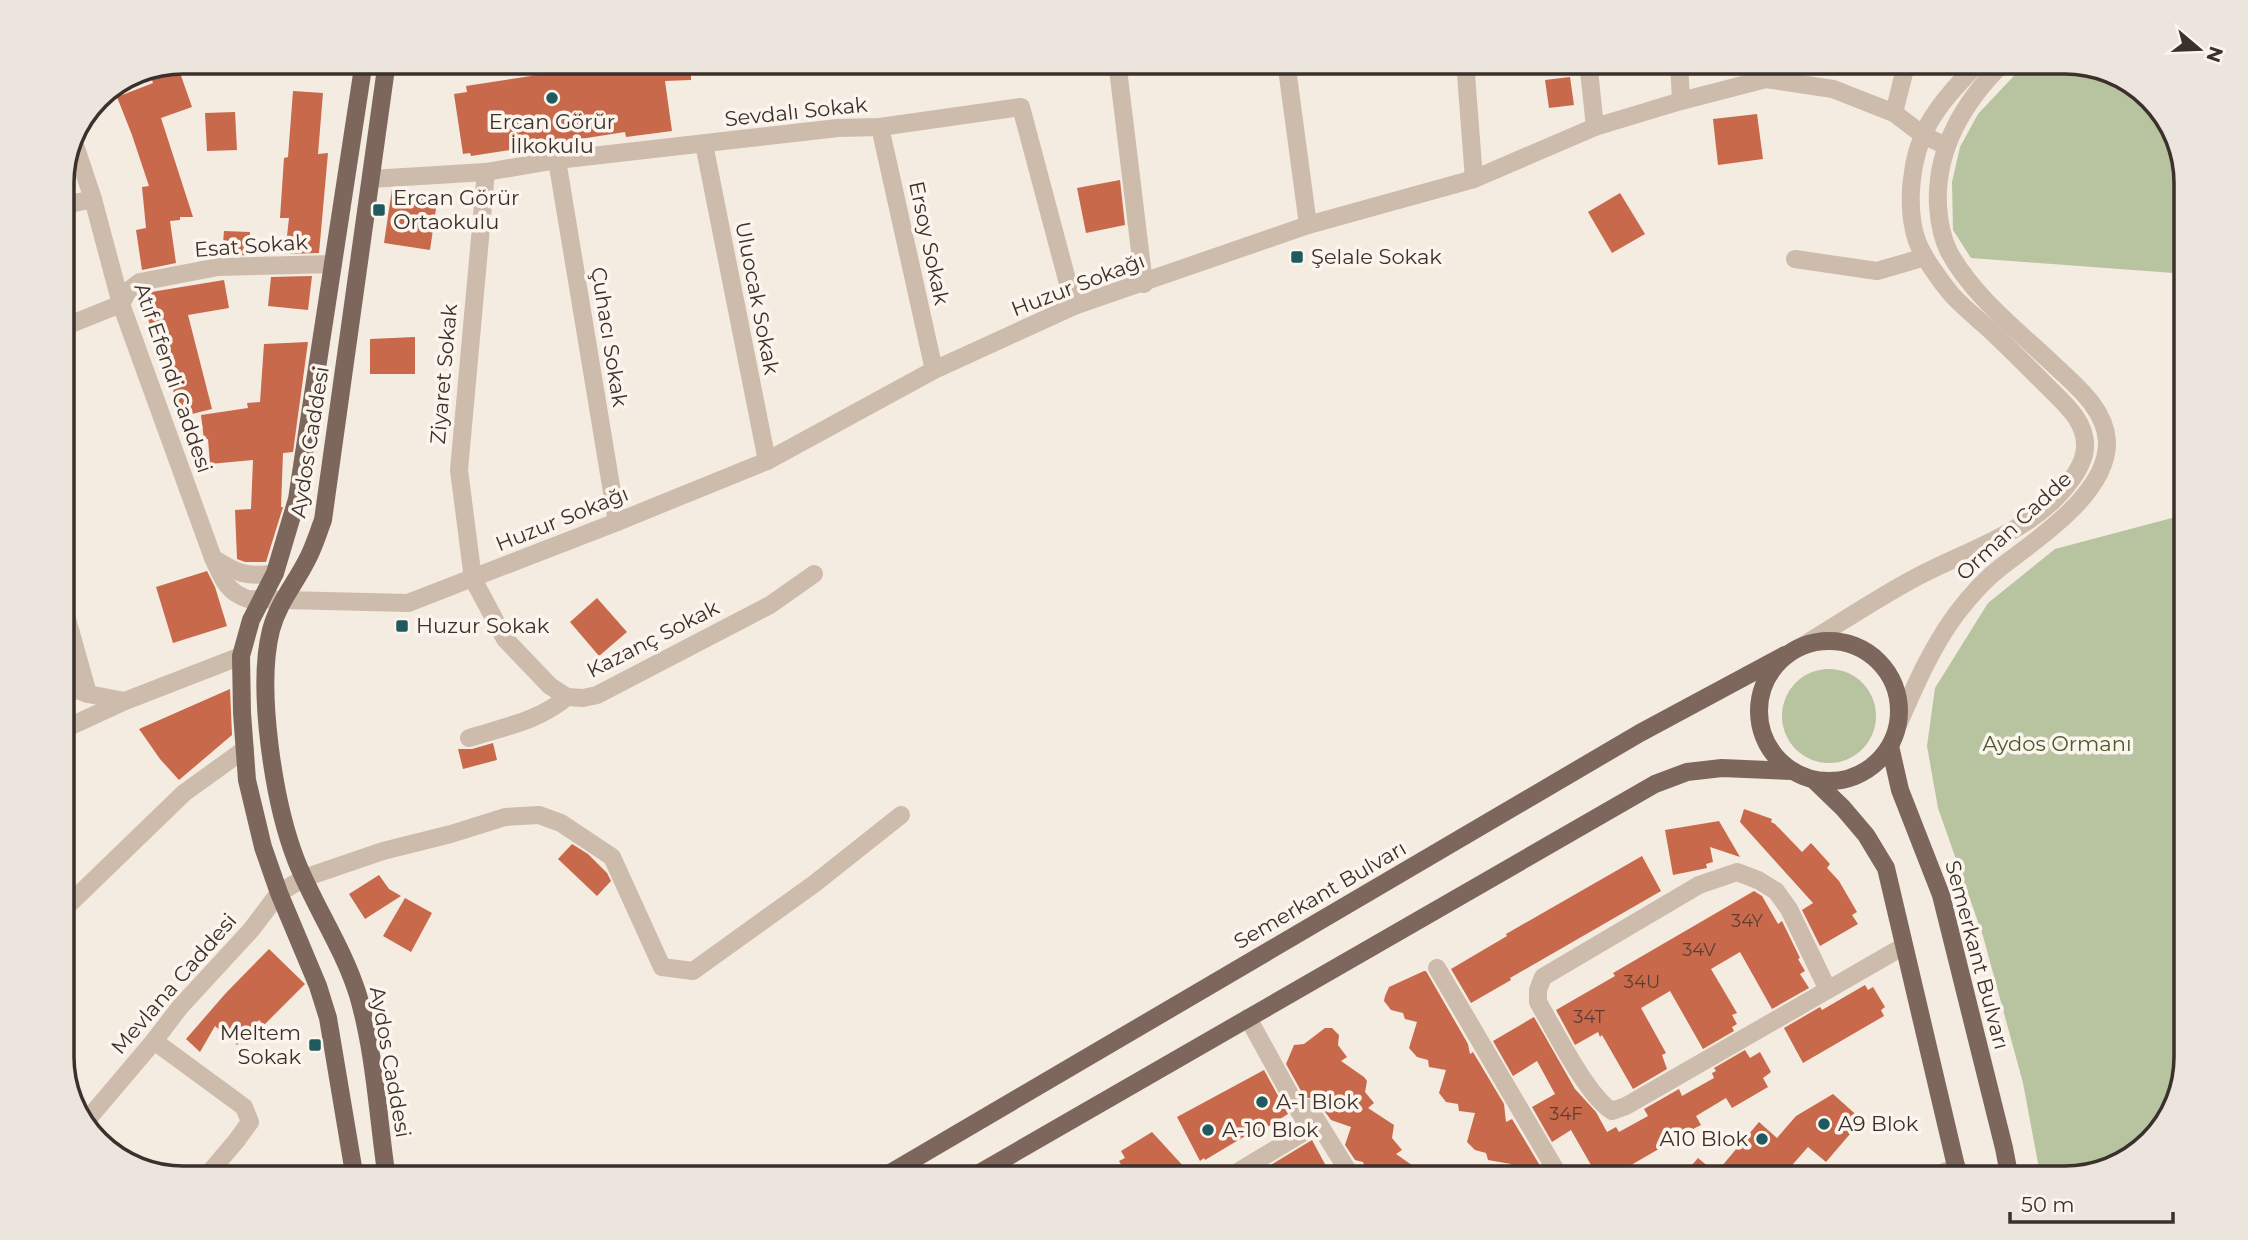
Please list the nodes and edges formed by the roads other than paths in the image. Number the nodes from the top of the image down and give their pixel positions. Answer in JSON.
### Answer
{"nodes":[{"id":1,"x":362,"y":74,"type":"edge"},
{"id":2,"x":385,"y":74,"type":"edge"},
{"id":3,"x":1119,"y":74,"type":"edge"},
{"id":4,"x":1288,"y":74,"type":"edge"},
{"id":5,"x":1466,"y":74,"type":"edge"},
{"id":6,"x":1589,"y":74,"type":"edge"},
{"id":7,"x":1680,"y":74,"type":"edge"},
{"id":8,"x":1756,"y":74,"type":"edge"},
{"id":9,"x":1781,"y":74,"type":"edge"},
{"id":10,"x":1904,"y":74,"type":"edge"},
{"id":11,"x":1968,"y":74,"type":"edge"},
{"id":12,"x":1994,"y":74,"type":"edge"},
{"id":13,"x":1681,"y":101,"type":"junction"},
{"id":14,"x":1894,"y":113,"type":"junction"},
{"id":15,"x":880,"y":127,"type":"junction"},
{"id":16,"x":1595,"y":127,"type":"junction"},
{"id":17,"x":1923,"y":135,"type":"junction"},
{"id":18,"x":704,"y":144,"type":"junction"},
{"id":19,"x":1946,"y":146,"type":"junction"},
{"id":20,"x":78,"y":153,"type":"edge"},
{"id":21,"x":557,"y":160,"type":"junction"},
{"id":22,"x":486,"y":172,"type":"junction"},
{"id":23,"x":372,"y":179,"type":"junction"},
{"id":24,"x":1474,"y":179,"type":"junction"},
{"id":25,"x":93,"y":199,"type":"junction"},
{"id":26,"x":74,"y":203,"type":"edge"},
{"id":27,"x":1308,"y":225,"type":"junction"},
{"id":28,"x":1925,"y":257,"type":"junction"},
{"id":29,"x":1795,"y":259,"type":"dead end"},
{"id":30,"x":333,"y":264,"type":"junction"},
{"id":31,"x":1144,"y":284,"type":"junction"},
{"id":32,"x":121,"y":304,"type":"junction"},
{"id":33,"x":1074,"y":306,"type":"junction"},
{"id":34,"x":74,"y":323,"type":"edge"},
{"id":35,"x":934,"y":370,"type":"junction"},
{"id":36,"x":767,"y":461,"type":"junction"},
{"id":37,"x":617,"y":522,"type":"junction"},
{"id":38,"x":213,"y":558,"type":"junction"},
{"id":39,"x":275,"y":573,"type":"junction"},
{"id":40,"x":814,"y":573,"type":"dead end"},
{"id":41,"x":473,"y":579,"type":"junction"},
{"id":42,"x":282,"y":598,"type":"junction"},
{"id":43,"x":261,"y":599,"type":"junction"},
{"id":44,"x":74,"y":644,"type":"edge"},
{"id":45,"x":1804,"y":645,"type":"junction"},
{"id":46,"x":241,"y":656,"type":"junction"},
{"id":47,"x":1785,"y":656,"type":"junction"},
{"id":48,"x":74,"y":689,"type":"edge"},
{"id":49,"x":88,"y":694,"type":"junction"},
{"id":50,"x":567,"y":697,"type":"junction"},
{"id":51,"x":125,"y":701,"type":"junction"},
{"id":52,"x":74,"y":724,"type":"edge"},
{"id":53,"x":1898,"y":726,"type":"junction"},
{"id":54,"x":470,"y":738,"type":"dead end"},
{"id":55,"x":1890,"y":746,"type":"junction"},
{"id":56,"x":244,"y":749,"type":"junction"},
{"id":57,"x":1792,"y":771,"type":"junction"},
{"id":58,"x":1814,"y":780,"type":"junction"},
{"id":59,"x":901,"y":815,"type":"dead end"},
{"id":60,"x":304,"y":878,"type":"junction"},
{"id":61,"x":279,"y":893,"type":"junction"},
{"id":62,"x":74,"y":899,"type":"edge"},
{"id":63,"x":1904,"y":946,"type":"junction"},
{"id":64,"x":1437,"y":968,"type":"dead end"},
{"id":65,"x":1828,"y":990,"type":"junction"},
{"id":66,"x":1250,"y":1017,"type":"junction"},
{"id":67,"x":154,"y":1041,"type":"junction"},
{"id":68,"x":91,"y":1116,"type":"edge"},
{"id":69,"x":1253,"y":1163,"type":"junction"},
{"id":70,"x":215,"y":1166,"type":"edge"},
{"id":71,"x":353,"y":1166,"type":"edge"},
{"id":72,"x":385,"y":1166,"type":"edge"},
{"id":73,"x":902,"y":1166,"type":"edge"},
{"id":74,"x":992,"y":1166,"type":"edge"},
{"id":75,"x":1248,"y":1166,"type":"edge"},
{"id":76,"x":1255,"y":1166,"type":"edge"},
{"id":77,"x":1345,"y":1166,"type":"edge"},
{"id":78,"x":1553,"y":1166,"type":"edge"},
{"id":79,"x":1956,"y":1166,"type":"edge"},
{"id":80,"x":2008,"y":1166,"type":"edge"}],
"edges":[{"from":1,"to":30,"type":"main road","name":"Aydos Caddesi"},
{"from":2,"to":23,"type":"main road","name":"Aydos Caddesi"},
{"from":3,"to":31,"type":"street"},
{"from":4,"to":27,"type":"street"},
{"from":5,"to":24,"type":"street"},
{"from":6,"to":16,"type":"street"},
{"from":7,"to":13,"type":"street"},
{"from":8,"to":13,"type":"street","name":"Huzur Sokağı"},
{"from":9,"to":14,"type":"street","name":"Huzur Sokağı"},
{"from":10,"to":14,"type":"street"},
{"from":11,"to":17,"type":"street"},
{"from":12,"to":19,"type":"street","name":"Orman Cadde"},
{"from":13,"to":16,"type":"street","name":"Huzur Sokağı"},
{"from":14,"to":17,"type":"street","name":"Huzur Sokağı"},
{"from":15,"to":18,"type":"street","name":"Sevdalı Sokak"},
{"from":15,"to":33,"type":"street","name":"Sevdalı Sokak"},
{"from":15,"to":35,"type":"street","name":"Ersoy Sokak"},
{"from":16,"to":24,"type":"street","name":"Huzur Sokağı"},
{"from":17,"to":19,"type":"street","name":"Huzur Sokağı"},
{"from":17,"to":28,"type":"street"},
{"from":18,"to":21,"type":"street","name":"Sevdalı Sokak"},
{"from":18,"to":36,"type":"street","name":"Uluocak Sokak"},
{"from":19,"to":53,"type":"street","name":"Orman Cadde"},
{"from":20,"to":25,"type":"street","name":"Atıf Efendi Caddesi"},
{"from":21,"to":22,"type":"street","name":"Sevdalı Sokak"},
{"from":21,"to":37,"type":"street","name":"Çuhacı Sokak"},
{"from":22,"to":23,"type":"street","name":"Sevdalı Sokak"},
{"from":22,"to":41,"type":"street","name":"Ziyaret Sokak"},
{"from":23,"to":42,"type":"main road","name":"Aydos Caddesi"},
{"from":24,"to":27,"type":"street","name":"Huzur Sokağı"},
{"from":25,"to":26,"type":"street"},
{"from":25,"to":32,"type":"street","name":"Atıf Efendi Caddesi"},
{"from":27,"to":31,"type":"street","name":"Huzur Sokağı"},
{"from":28,"to":29,"type":"street"},
{"from":28,"to":45,"type":"street","name":"Orman Cadde"},
{"from":30,"to":32,"type":"street","name":"Esat Sokak"},
{"from":30,"to":39,"type":"main road","name":"Aydos Caddesi"},
{"from":31,"to":33,"type":"street","name":"Huzur Sokağı"},
{"from":32,"to":34,"type":"street","name":"Esat Sokak"},
{"from":32,"to":38,"type":"street","name":"Atıf Efendi Caddesi"},
{"from":33,"to":35,"type":"street","name":"Huzur Sokağı"},
{"from":35,"to":36,"type":"street","name":"Huzur Sokağı"},
{"from":36,"to":37,"type":"street","name":"Huzur Sokağı"},
{"from":37,"to":41,"type":"street","name":"Huzur Sokağı"},
{"from":38,"to":39,"type":"street"},
{"from":38,"to":43,"type":"street","name":"Atıf Efendi Caddesi"},
{"from":39,"to":43,"type":"main road","name":"Aydos Caddesi"},
{"from":40,"to":50,"type":"street","name":"Kazanç Sokak"},
{"from":41,"to":42,"type":"street","name":"Huzur Sokağı"},
{"from":41,"to":50,"type":"street","name":"Kazanç Sokak"},
{"from":42,"to":43,"type":"street","name":"Huzur Sokağı"},
{"from":42,"to":60,"type":"main road","name":"Aydos Caddesi"},
{"from":43,"to":46,"type":"main road","name":"Aydos Caddesi"},
{"from":44,"to":49,"type":"street"},
{"from":45,"to":47,"type":"main road"},
{"from":45,"to":53,"type":"main road"},
{"from":46,"to":51,"type":"street"},
{"from":46,"to":56,"type":"main road","name":"Aydos Caddesi"},
{"from":47,"to":57,"type":"main road"},
{"from":47,"to":73,"type":"main road","name":"Semerkant Bulvarı"},
{"from":48,"to":49,"type":"street"},
{"from":49,"to":51,"type":"street"},
{"from":50,"to":54,"type":"street"},
{"from":51,"to":52,"type":"street"},
{"from":53,"to":55,"type":"main road"},
{"from":55,"to":58,"type":"main road"},
{"from":55,"to":80,"type":"main road","name":"Semerkant Bulvarı"},
{"from":56,"to":61,"type":"main road","name":"Aydos Caddesi"},
{"from":56,"to":62,"type":"street"},
{"from":57,"to":58,"type":"main road"},
{"from":57,"to":66,"type":"main road"},
{"from":58,"to":63,"type":"main road"},
{"from":59,"to":60,"type":"street","name":"Mevlana Caddesi"},
{"from":60,"to":61,"type":"street","name":"Mevlana Caddesi"},
{"from":60,"to":72,"type":"main road","name":"Aydos Caddesi"},
{"from":61,"to":67,"type":"street","name":"Mevlana Caddesi"},
{"from":61,"to":71,"type":"main road","name":"Aydos Caddesi"},
{"from":63,"to":65,"type":"street"},
{"from":63,"to":79,"type":"main road"},
{"from":64,"to":78,"type":"street"},
{"from":65,"to":65,"type":"street"},
{"from":66,"to":69,"type":"street"},
{"from":66,"to":74,"type":"main road"},
{"from":66,"to":77,"type":"street"},
{"from":67,"to":68,"type":"street","name":"Mevlana Caddesi"},
{"from":67,"to":70,"type":"street"},
{"from":69,"to":75,"type":"street"},
{"from":69,"to":76,"type":"street"}]}
